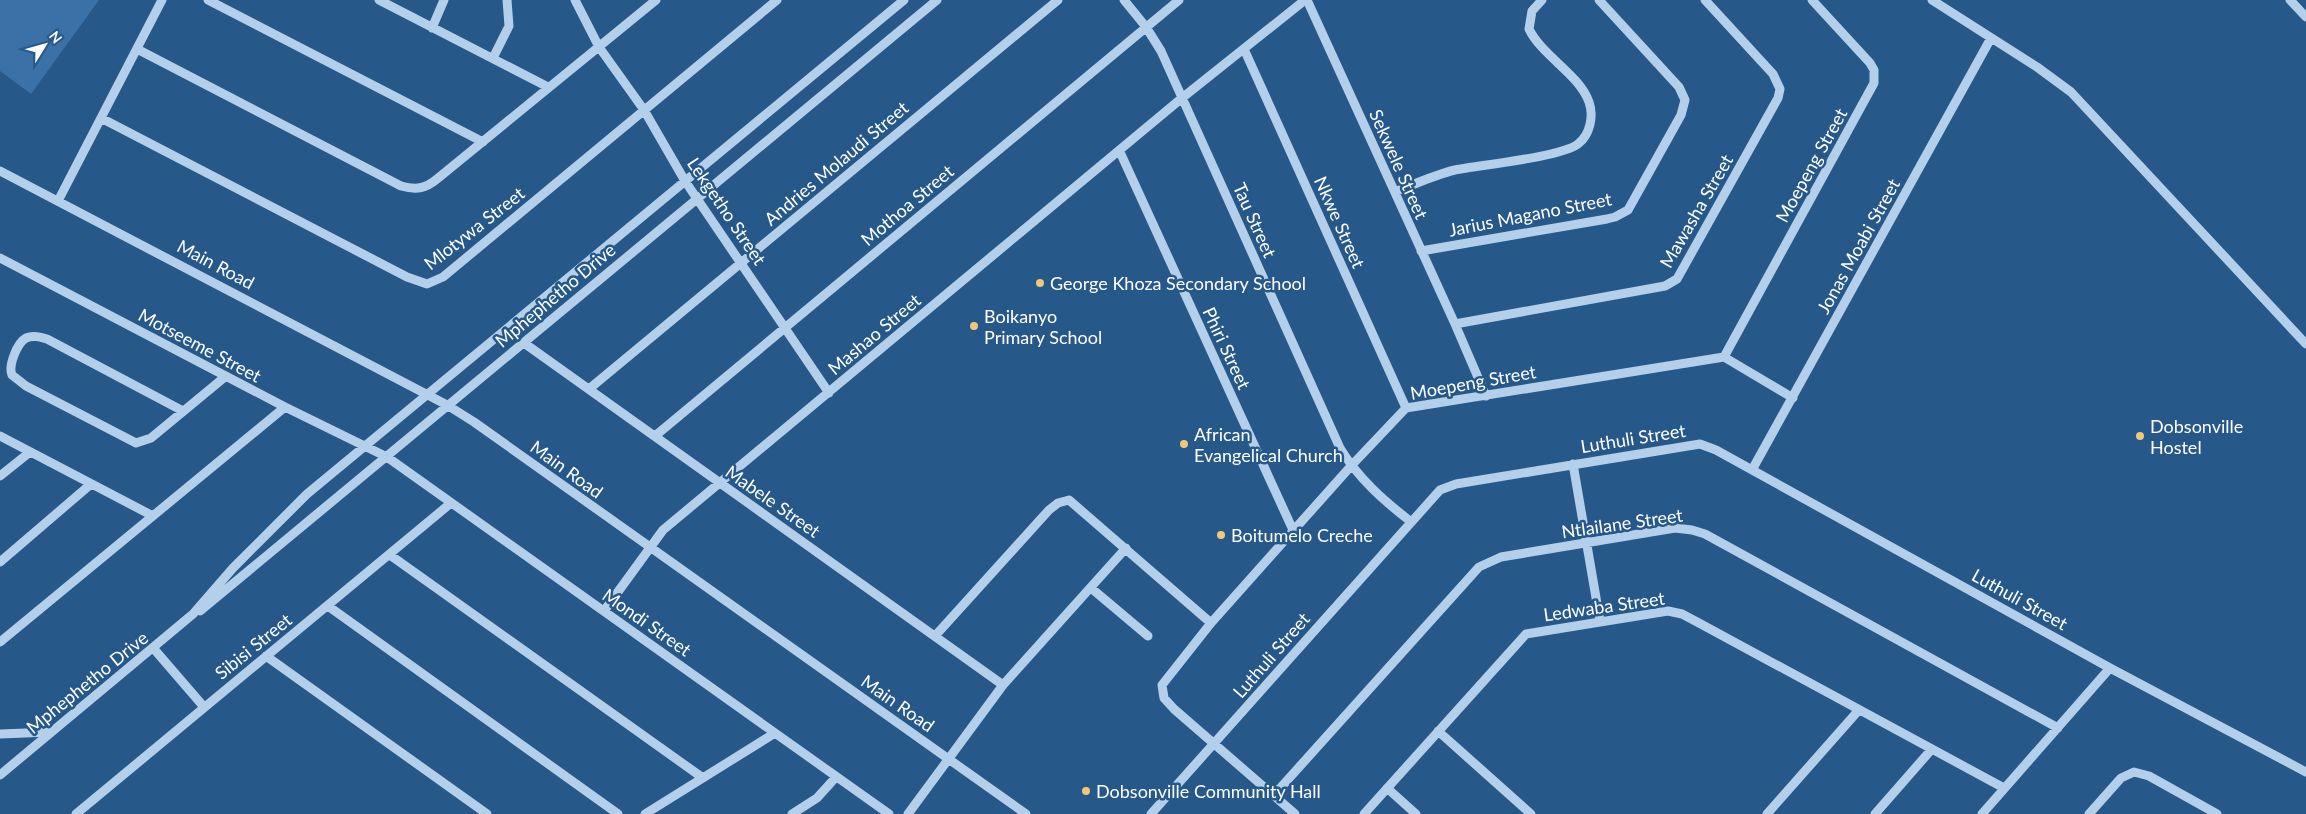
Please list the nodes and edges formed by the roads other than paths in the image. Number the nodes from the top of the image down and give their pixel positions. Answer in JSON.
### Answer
{"nodes":[{"id":1,"x":162,"y":0,"type":"edge"},
{"id":2,"x":208,"y":0,"type":"edge"},
{"id":3,"x":379,"y":0,"type":"edge"},
{"id":4,"x":444,"y":0,"type":"edge"},
{"id":5,"x":508,"y":0,"type":"edge"},
{"id":6,"x":575,"y":0,"type":"edge"},
{"id":7,"x":656,"y":0,"type":"edge"},
{"id":8,"x":777,"y":0,"type":"edge"},
{"id":9,"x":904,"y":0,"type":"edge"},
{"id":10,"x":937,"y":0,"type":"edge"},
{"id":11,"x":1058,"y":0,"type":"edge"},
{"id":12,"x":1124,"y":0,"type":"edge"},
{"id":13,"x":1179,"y":0,"type":"edge"},
{"id":14,"x":1306,"y":0,"type":"edge"},
{"id":15,"x":1542,"y":0,"type":"edge"},
{"id":16,"x":1599,"y":0,"type":"edge"},
{"id":17,"x":1705,"y":0,"type":"edge"},
{"id":18,"x":1812,"y":0,"type":"edge"},
{"id":19,"x":1932,"y":0,"type":"edge"},
{"id":20,"x":2290,"y":0,"type":"edge"},
{"id":21,"x":2306,"y":17,"type":"edge"},
{"id":22,"x":1146,"y":27,"type":"junction"},
{"id":23,"x":432,"y":28,"type":"junction"},
{"id":24,"x":1991,"y":38,"type":"junction"},
{"id":25,"x":599,"y":46,"type":"junction"},
{"id":26,"x":1244,"y":49,"type":"junction"},
{"id":27,"x":137,"y":50,"type":"junction"},
{"id":28,"x":493,"y":58,"type":"junction"},
{"id":29,"x":548,"y":87,"type":"junction"},
{"id":30,"x":1182,"y":98,"type":"junction"},
{"id":31,"x":644,"y":110,"type":"junction"},
{"id":32,"x":101,"y":118,"type":"junction"},
{"id":33,"x":483,"y":142,"type":"junction"},
{"id":34,"x":1120,"y":152,"type":"junction"},
{"id":35,"x":0,"y":171,"type":"edge"},
{"id":36,"x":685,"y":181,"type":"junction"},
{"id":37,"x":1395,"y":192,"type":"junction"},
{"id":38,"x":698,"y":198,"type":"junction"},
{"id":39,"x":58,"y":200,"type":"junction"},
{"id":40,"x":1421,"y":251,"type":"junction"},
{"id":41,"x":0,"y":258,"type":"edge"},
{"id":42,"x":742,"y":262,"type":"junction"},
{"id":43,"x":1455,"y":324,"type":"junction"},
{"id":44,"x":784,"y":328,"type":"junction"},
{"id":45,"x":524,"y":342,"type":"junction"},
{"id":46,"x":2306,"y":344,"type":"edge"},
{"id":47,"x":1724,"y":357,"type":"junction"},
{"id":48,"x":226,"y":376,"type":"junction"},
{"id":49,"x":589,"y":389,"type":"junction"},
{"id":50,"x":829,"y":393,"type":"junction"},
{"id":51,"x":428,"y":394,"type":"junction"},
{"id":52,"x":1486,"y":396,"type":"junction"},
{"id":53,"x":1793,"y":398,"type":"junction"},
{"id":54,"x":447,"y":405,"type":"junction"},
{"id":55,"x":286,"y":408,"type":"junction"},
{"id":56,"x":1406,"y":408,"type":"junction"},
{"id":57,"x":183,"y":411,"type":"junction"},
{"id":58,"x":0,"y":436,"type":"edge"},
{"id":59,"x":655,"y":436,"type":"junction"},
{"id":60,"x":363,"y":447,"type":"junction"},
{"id":61,"x":30,"y":452,"type":"junction"},
{"id":62,"x":387,"y":457,"type":"junction"},
{"id":63,"x":1573,"y":464,"type":"junction"},
{"id":64,"x":1351,"y":466,"type":"junction"},
{"id":65,"x":1752,"y":470,"type":"junction"},
{"id":66,"x":0,"y":476,"type":"edge"},
{"id":67,"x":91,"y":484,"type":"junction"},
{"id":68,"x":721,"y":484,"type":"junction"},
{"id":69,"x":451,"y":503,"type":"junction"},
{"id":70,"x":154,"y":516,"type":"junction"},
{"id":71,"x":1410,"y":521,"type":"junction"},
{"id":72,"x":1293,"y":530,"type":"junction"},
{"id":73,"x":1586,"y":544,"type":"junction"},
{"id":74,"x":650,"y":548,"type":"junction"},
{"id":75,"x":1126,"y":548,"type":"junction"},
{"id":76,"x":390,"y":554,"type":"junction"},
{"id":77,"x":0,"y":562,"type":"edge"},
{"id":78,"x":1091,"y":588,"type":"junction"},
{"id":79,"x":328,"y":606,"type":"junction"},
{"id":80,"x":604,"y":612,"type":"junction"},
{"id":81,"x":193,"y":614,"type":"junction"},
{"id":82,"x":1600,"y":621,"type":"junction"},
{"id":83,"x":1211,"y":623,"type":"junction"},
{"id":84,"x":935,"y":636,"type":"junction"},
{"id":85,"x":1148,"y":636,"type":"dead end"},
{"id":86,"x":0,"y":642,"type":"edge"},
{"id":87,"x":154,"y":648,"type":"junction"},
{"id":88,"x":266,"y":656,"type":"junction"},
{"id":89,"x":2110,"y":668,"type":"junction"},
{"id":90,"x":1003,"y":685,"type":"junction"},
{"id":91,"x":204,"y":707,"type":"junction"},
{"id":92,"x":1858,"y":711,"type":"junction"},
{"id":93,"x":2058,"y":728,"type":"junction"},
{"id":94,"x":1438,"y":731,"type":"junction"},
{"id":95,"x":51,"y":732,"type":"junction"},
{"id":96,"x":775,"y":733,"type":"junction"},
{"id":97,"x":0,"y":734,"type":"edge"},
{"id":98,"x":1214,"y":743,"type":"junction"},
{"id":99,"x":1932,"y":750,"type":"junction"},
{"id":100,"x":948,"y":758,"type":"junction"},
{"id":101,"x":2306,"y":772,"type":"edge"},
{"id":102,"x":0,"y":775,"type":"edge"},
{"id":103,"x":836,"y":777,"type":"junction"},
{"id":104,"x":704,"y":778,"type":"junction"},
{"id":105,"x":1387,"y":788,"type":"junction"},
{"id":106,"x":2004,"y":788,"type":"junction"},
{"id":107,"x":1274,"y":795,"type":"junction"},
{"id":108,"x":80,"y":813,"type":"edge"},
{"id":109,"x":487,"y":814,"type":"edge"},
{"id":110,"x":618,"y":814,"type":"edge"},
{"id":111,"x":645,"y":814,"type":"edge"},
{"id":112,"x":792,"y":814,"type":"edge"},
{"id":113,"x":889,"y":814,"type":"edge"},
{"id":114,"x":908,"y":814,"type":"edge"},
{"id":115,"x":1026,"y":814,"type":"edge"},
{"id":116,"x":1151,"y":814,"type":"edge"},
{"id":117,"x":1295,"y":814,"type":"edge"},
{"id":118,"x":1364,"y":814,"type":"edge"},
{"id":119,"x":1416,"y":814,"type":"edge"},
{"id":120,"x":1531,"y":814,"type":"edge"},
{"id":121,"x":1767,"y":814,"type":"edge"},
{"id":122,"x":1875,"y":814,"type":"edge"},
{"id":123,"x":1982,"y":814,"type":"edge"},
{"id":124,"x":2088,"y":814,"type":"edge"},
{"id":125,"x":2217,"y":814,"type":"edge"}],
"edges":[{"from":1,"to":27,"type":"street"},
{"from":2,"to":33,"type":"street"},
{"from":3,"to":23,"type":"street"},
{"from":4,"to":23,"type":"street"},
{"from":5,"to":28,"type":"street"},
{"from":6,"to":25,"type":"street","name":"Lekgetho Street"},
{"from":7,"to":25,"type":"street"},
{"from":8,"to":31,"type":"street","name":"Mlotywa Street"},
{"from":9,"to":36,"type":"street","name":"Mphephetho Drive"},
{"from":10,"to":38,"type":"street","name":"Mphephetho Drive"},
{"from":11,"to":42,"type":"street","name":"Andries Molaudi Street"},
{"from":12,"to":22,"type":"street","name":"Tau Street"},
{"from":13,"to":22,"type":"street","name":"Mothoa Street"},
{"from":14,"to":26,"type":"street"},
{"from":14,"to":37,"type":"street","name":"Sekwele Street"},
{"from":15,"to":37,"type":"street"},
{"from":16,"to":40,"type":"street","name":"Jarius Magano Street"},
{"from":17,"to":43,"type":"street","name":"Mawasha Street"},
{"from":18,"to":47,"type":"street","name":"Moepeng Street"},
{"from":19,"to":24,"type":"street"},
{"from":20,"to":21,"type":"street"},
{"from":22,"to":30,"type":"street","name":"Tau Street"},
{"from":22,"to":44,"type":"street","name":"Mothoa Street"},
{"from":23,"to":28,"type":"street"},
{"from":24,"to":46,"type":"street"},
{"from":24,"to":53,"type":"street","name":"Jonas Moabi Street"},
{"from":25,"to":29,"type":"street"},
{"from":25,"to":31,"type":"street","name":"Lekgetho Street"},
{"from":26,"to":30,"type":"street"},
{"from":26,"to":56,"type":"street","name":"Nkwe Street"},
{"from":27,"to":32,"type":"street"},
{"from":27,"to":33,"type":"street"},
{"from":28,"to":29,"type":"street"},
{"from":29,"to":33,"type":"street"},
{"from":30,"to":34,"type":"street","name":"Mashao Street"},
{"from":30,"to":64,"type":"street","name":"Tau Street"},
{"from":31,"to":32,"type":"street","name":"Mlotywa Street"},
{"from":31,"to":36,"type":"street","name":"Lekgetho Street"},
{"from":32,"to":39,"type":"street"},
{"from":34,"to":50,"type":"street","name":"Mashao Street"},
{"from":34,"to":72,"type":"street","name":"Phiri Street"},
{"from":35,"to":39,"type":"street","name":"Main Road"},
{"from":36,"to":38,"type":"street","name":"Lekgetho Street"},
{"from":36,"to":51,"type":"street","name":"Mphephetho Drive"},
{"from":37,"to":40,"type":"street","name":"Sekwele Street"},
{"from":38,"to":42,"type":"street","name":"Lekgetho Street"},
{"from":38,"to":45,"type":"street","name":"Mphephetho Drive"},
{"from":39,"to":51,"type":"street","name":"Main Road"},
{"from":40,"to":43,"type":"street","name":"Sekwele Street"},
{"from":41,"to":48,"type":"street","name":"Motseeme Street"},
{"from":42,"to":44,"type":"street","name":"Lekgetho Street"},
{"from":42,"to":49,"type":"street","name":"Andries Molaudi Street"},
{"from":43,"to":52,"type":"street","name":"Sekwele Street"},
{"from":44,"to":50,"type":"street","name":"Lekgetho Street"},
{"from":44,"to":59,"type":"street","name":"Mothoa Street"},
{"from":45,"to":49,"type":"street","name":"Mabele Street"},
{"from":45,"to":54,"type":"street","name":"Mphephetho Drive"},
{"from":47,"to":52,"type":"street","name":"Moepeng Street"},
{"from":47,"to":53,"type":"street"},
{"from":48,"to":55,"type":"street","name":"Motseeme Street"},
{"from":48,"to":57,"type":"street"},
{"from":49,"to":59,"type":"street","name":"Mabele Street"},
{"from":50,"to":68,"type":"street","name":"Mashao Street"},
{"from":51,"to":54,"type":"street","name":"Main Road"},
{"from":51,"to":60,"type":"street","name":"Mphephetho Drive"},
{"from":52,"to":56,"type":"street","name":"Moepeng Street"},
{"from":53,"to":65,"type":"street","name":"Jonas Moabi Street"},
{"from":54,"to":62,"type":"street","name":"Mphephetho Drive"},
{"from":54,"to":74,"type":"street","name":"Main Road"},
{"from":55,"to":60,"type":"street","name":"Motseeme Street"},
{"from":55,"to":70,"type":"street"},
{"from":56,"to":64,"type":"street","name":"Moepeng Street"},
{"from":57,"to":57,"type":"street"},
{"from":58,"to":61,"type":"street"},
{"from":59,"to":68,"type":"street","name":"Mabele Street"},
{"from":60,"to":62,"type":"street","name":"Motseeme Street"},
{"from":60,"to":81,"type":"street","name":"Mphephetho Drive"},
{"from":61,"to":66,"type":"street"},
{"from":61,"to":67,"type":"street"},
{"from":62,"to":69,"type":"street","name":"Mondi Street"},
{"from":62,"to":81,"type":"street","name":"Mphephetho Drive"},
{"from":63,"to":65,"type":"street","name":"Luthuli Street"},
{"from":63,"to":71,"type":"street","name":"Luthuli Street"},
{"from":63,"to":73,"type":"street"},
{"from":64,"to":71,"type":"street","name":"Tau Street"},
{"from":64,"to":72,"type":"street","name":"Moepeng Street"},
{"from":65,"to":89,"type":"street","name":"Luthuli Street"},
{"from":67,"to":70,"type":"street"},
{"from":67,"to":77,"type":"street"},
{"from":68,"to":74,"type":"street","name":"Mashao Street"},
{"from":68,"to":84,"type":"street","name":"Mabele Street"},
{"from":69,"to":76,"type":"street","name":"Sibisi Street"},
{"from":69,"to":80,"type":"street","name":"Mondi Street"},
{"from":70,"to":86,"type":"street"},
{"from":71,"to":98,"type":"street","name":"Luthuli Street"},
{"from":72,"to":83,"type":"street","name":"Moepeng Street"},
{"from":73,"to":82,"type":"street"},
{"from":73,"to":93,"type":"street","name":"Ntlailane Street"},
{"from":73,"to":107,"type":"street","name":"Ntlailane Street"},
{"from":74,"to":80,"type":"street","name":"Mashao Street"},
{"from":74,"to":100,"type":"street","name":"Main Road"},
{"from":75,"to":78,"type":"street"},
{"from":75,"to":83,"type":"street"},
{"from":75,"to":84,"type":"street"},
{"from":76,"to":79,"type":"street","name":"Sibisi Street"},
{"from":76,"to":104,"type":"street"},
{"from":78,"to":85,"type":"street"},
{"from":78,"to":90,"type":"street"},
{"from":79,"to":88,"type":"street","name":"Sibisi Street"},
{"from":79,"to":110,"type":"street"},
{"from":80,"to":96,"type":"street","name":"Mondi Street"},
{"from":81,"to":87,"type":"street","name":"Mphephetho Drive"},
{"from":82,"to":92,"type":"street","name":"Ledwaba Street"},
{"from":82,"to":94,"type":"street","name":"Ledwaba Street"},
{"from":83,"to":98,"type":"street","name":"Moepeng Street"},
{"from":84,"to":90,"type":"street","name":"Mabele Street"},
{"from":87,"to":91,"type":"street"},
{"from":87,"to":95,"type":"street","name":"Mphephetho Drive"},
{"from":88,"to":91,"type":"street","name":"Sibisi Street"},
{"from":88,"to":109,"type":"street"},
{"from":89,"to":93,"type":"street"},
{"from":89,"to":101,"type":"street","name":"Luthuli Street"},
{"from":90,"to":100,"type":"street"},
{"from":91,"to":108,"type":"street","name":"Sibisi Street"},
{"from":92,"to":99,"type":"street","name":"Ledwaba Street"},
{"from":92,"to":121,"type":"street"},
{"from":93,"to":106,"type":"street"},
{"from":94,"to":105,"type":"street","name":"Ledwaba Street"},
{"from":94,"to":120,"type":"street"},
{"from":95,"to":97,"type":"street"},
{"from":95,"to":102,"type":"street","name":"Mphephetho Drive"},
{"from":96,"to":103,"type":"street","name":"Mondi Street"},
{"from":96,"to":104,"type":"street"},
{"from":98,"to":107,"type":"street"},
{"from":98,"to":116,"type":"street","name":"Luthuli Street"},
{"from":99,"to":106,"type":"street","name":"Ledwaba Street"},
{"from":99,"to":122,"type":"street"},
{"from":100,"to":114,"type":"street"},
{"from":100,"to":115,"type":"street","name":"Main Road"},
{"from":103,"to":112,"type":"street"},
{"from":103,"to":113,"type":"street","name":"Mondi Street"},
{"from":104,"to":111,"type":"street"},
{"from":105,"to":118,"type":"street","name":"Ledwaba Street"},
{"from":105,"to":119,"type":"street"},
{"from":106,"to":123,"type":"street"},
{"from":107,"to":117,"type":"street"},
{"from":124,"to":125,"type":"street"}]}
